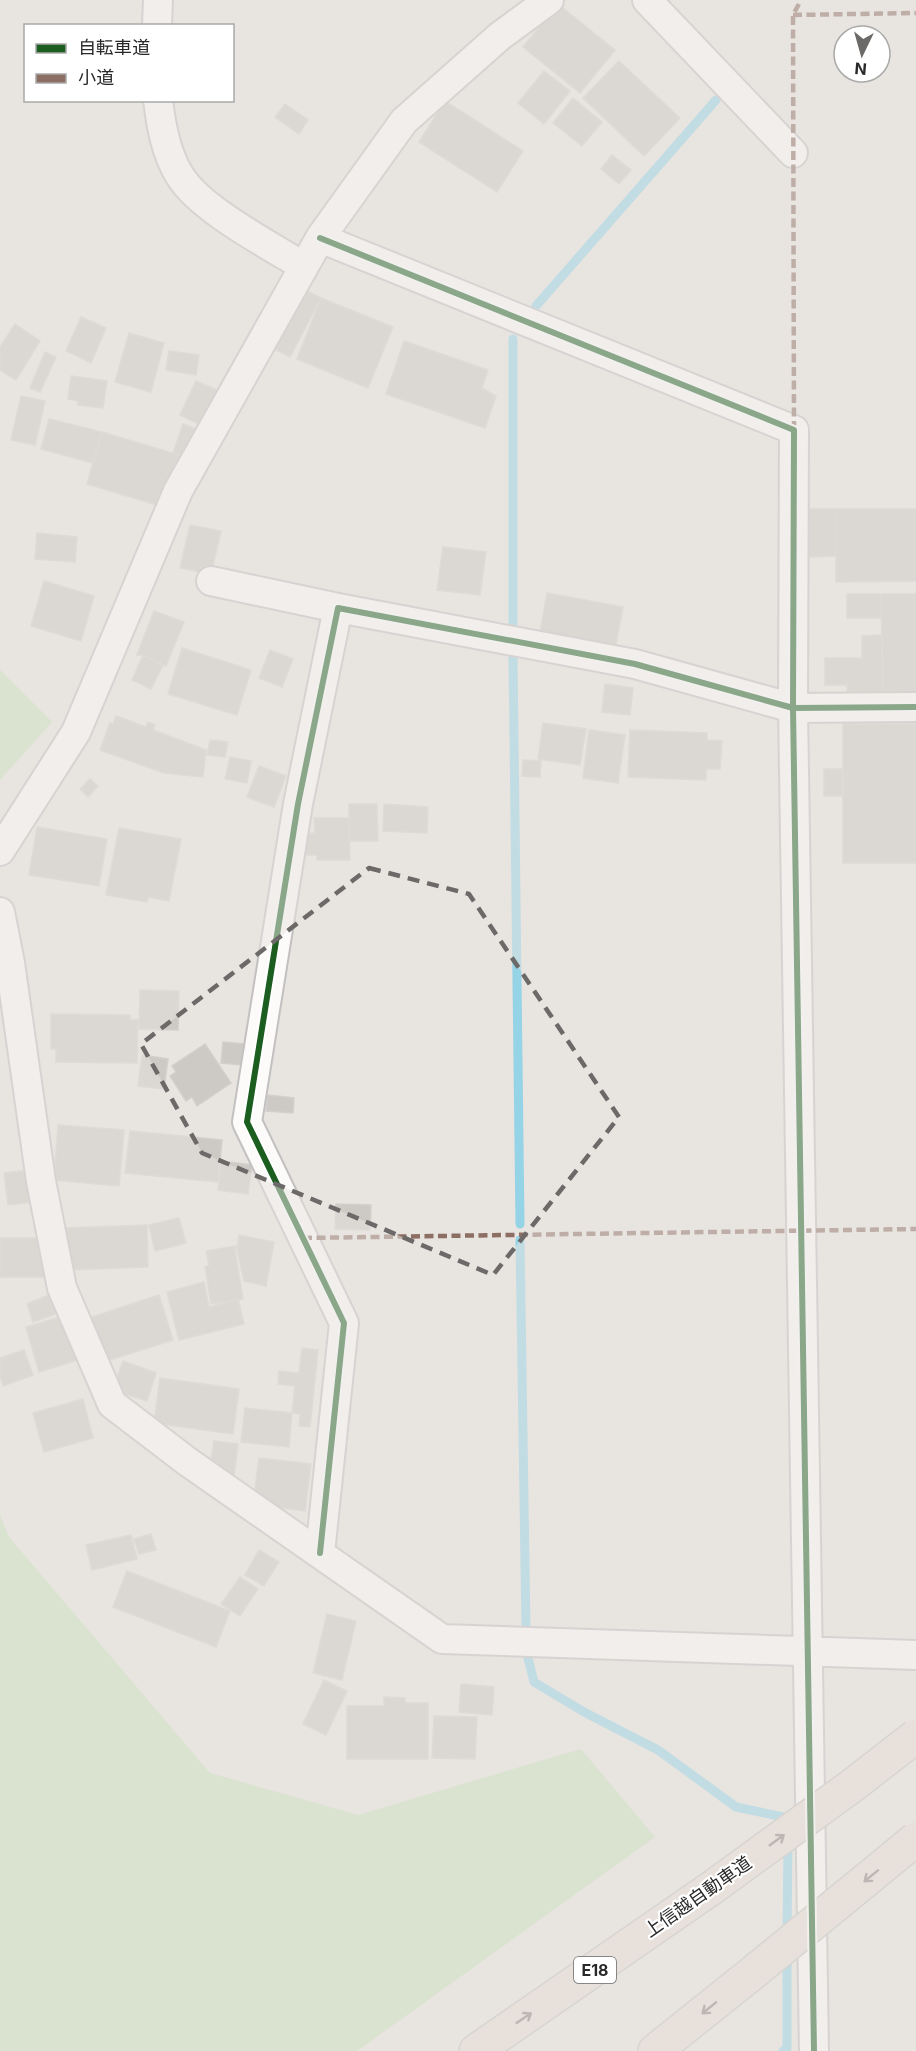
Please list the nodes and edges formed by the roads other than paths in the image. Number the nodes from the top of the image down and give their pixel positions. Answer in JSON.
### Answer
{"nodes":[{"id":1,"x":158,"y":0,"type":"edge"},
{"id":2,"x":549,"y":0,"type":"edge"},
{"id":3,"x":647,"y":0,"type":"edge"},
{"id":4,"x":157,"y":24,"type":"edge"},
{"id":5,"x":158,"y":102,"type":"edge"},
{"id":6,"x":793,"y":153,"type":"dead end"},
{"id":7,"x":320,"y":238,"type":"junction"},
{"id":8,"x":303,"y":266,"type":"junction"},
{"id":9,"x":211,"y":580,"type":"dead end"},
{"id":10,"x":338,"y":608,"type":"junction"},
{"id":11,"x":916,"y":707,"type":"edge"},
{"id":12,"x":793,"y":708,"type":"junction"},
{"id":13,"x":0,"y":851,"type":"edge"},
{"id":14,"x":0,"y":912,"type":"edge"},
{"id":15,"x":320,"y":1553,"type":"junction"},
{"id":16,"x":807,"y":1652,"type":"junction"},
{"id":17,"x":916,"y":1655,"type":"edge"},
{"id":18,"x":916,"y":1736,"type":"edge"},
{"id":19,"x":916,"y":1839,"type":"edge"},
{"id":20,"x":476,"y":2051,"type":"edge"},
{"id":21,"x":655,"y":2051,"type":"edge"},
{"id":22,"x":814,"y":2051,"type":"edge"}],
"edges":[{"from":1,"to":4,"type":"street"},
{"from":2,"to":7,"type":"street"},
{"from":3,"to":6,"type":"street"},
{"from":5,"to":8,"type":"street"},
{"from":7,"to":8,"type":"street"},
{"from":7,"to":12,"type":"street"},
{"from":8,"to":13,"type":"street"},
{"from":9,"to":10,"type":"street"},
{"from":10,"to":12,"type":"street"},
{"from":10,"to":15,"type":"street"},
{"from":11,"to":12,"type":"street"},
{"from":12,"to":16,"type":"street"},
{"from":14,"to":15,"type":"street"},
{"from":15,"to":16,"type":"street"},
{"from":16,"to":17,"type":"street"},
{"from":16,"to":22,"type":"street"},
{"from":20,"to":18,"type":"highway","name":"上信越自動車道","number":"E18","one_way":true,"bridge":true},
{"from":19,"to":21,"type":"highway","one_way":true,"bridge":true}]}
